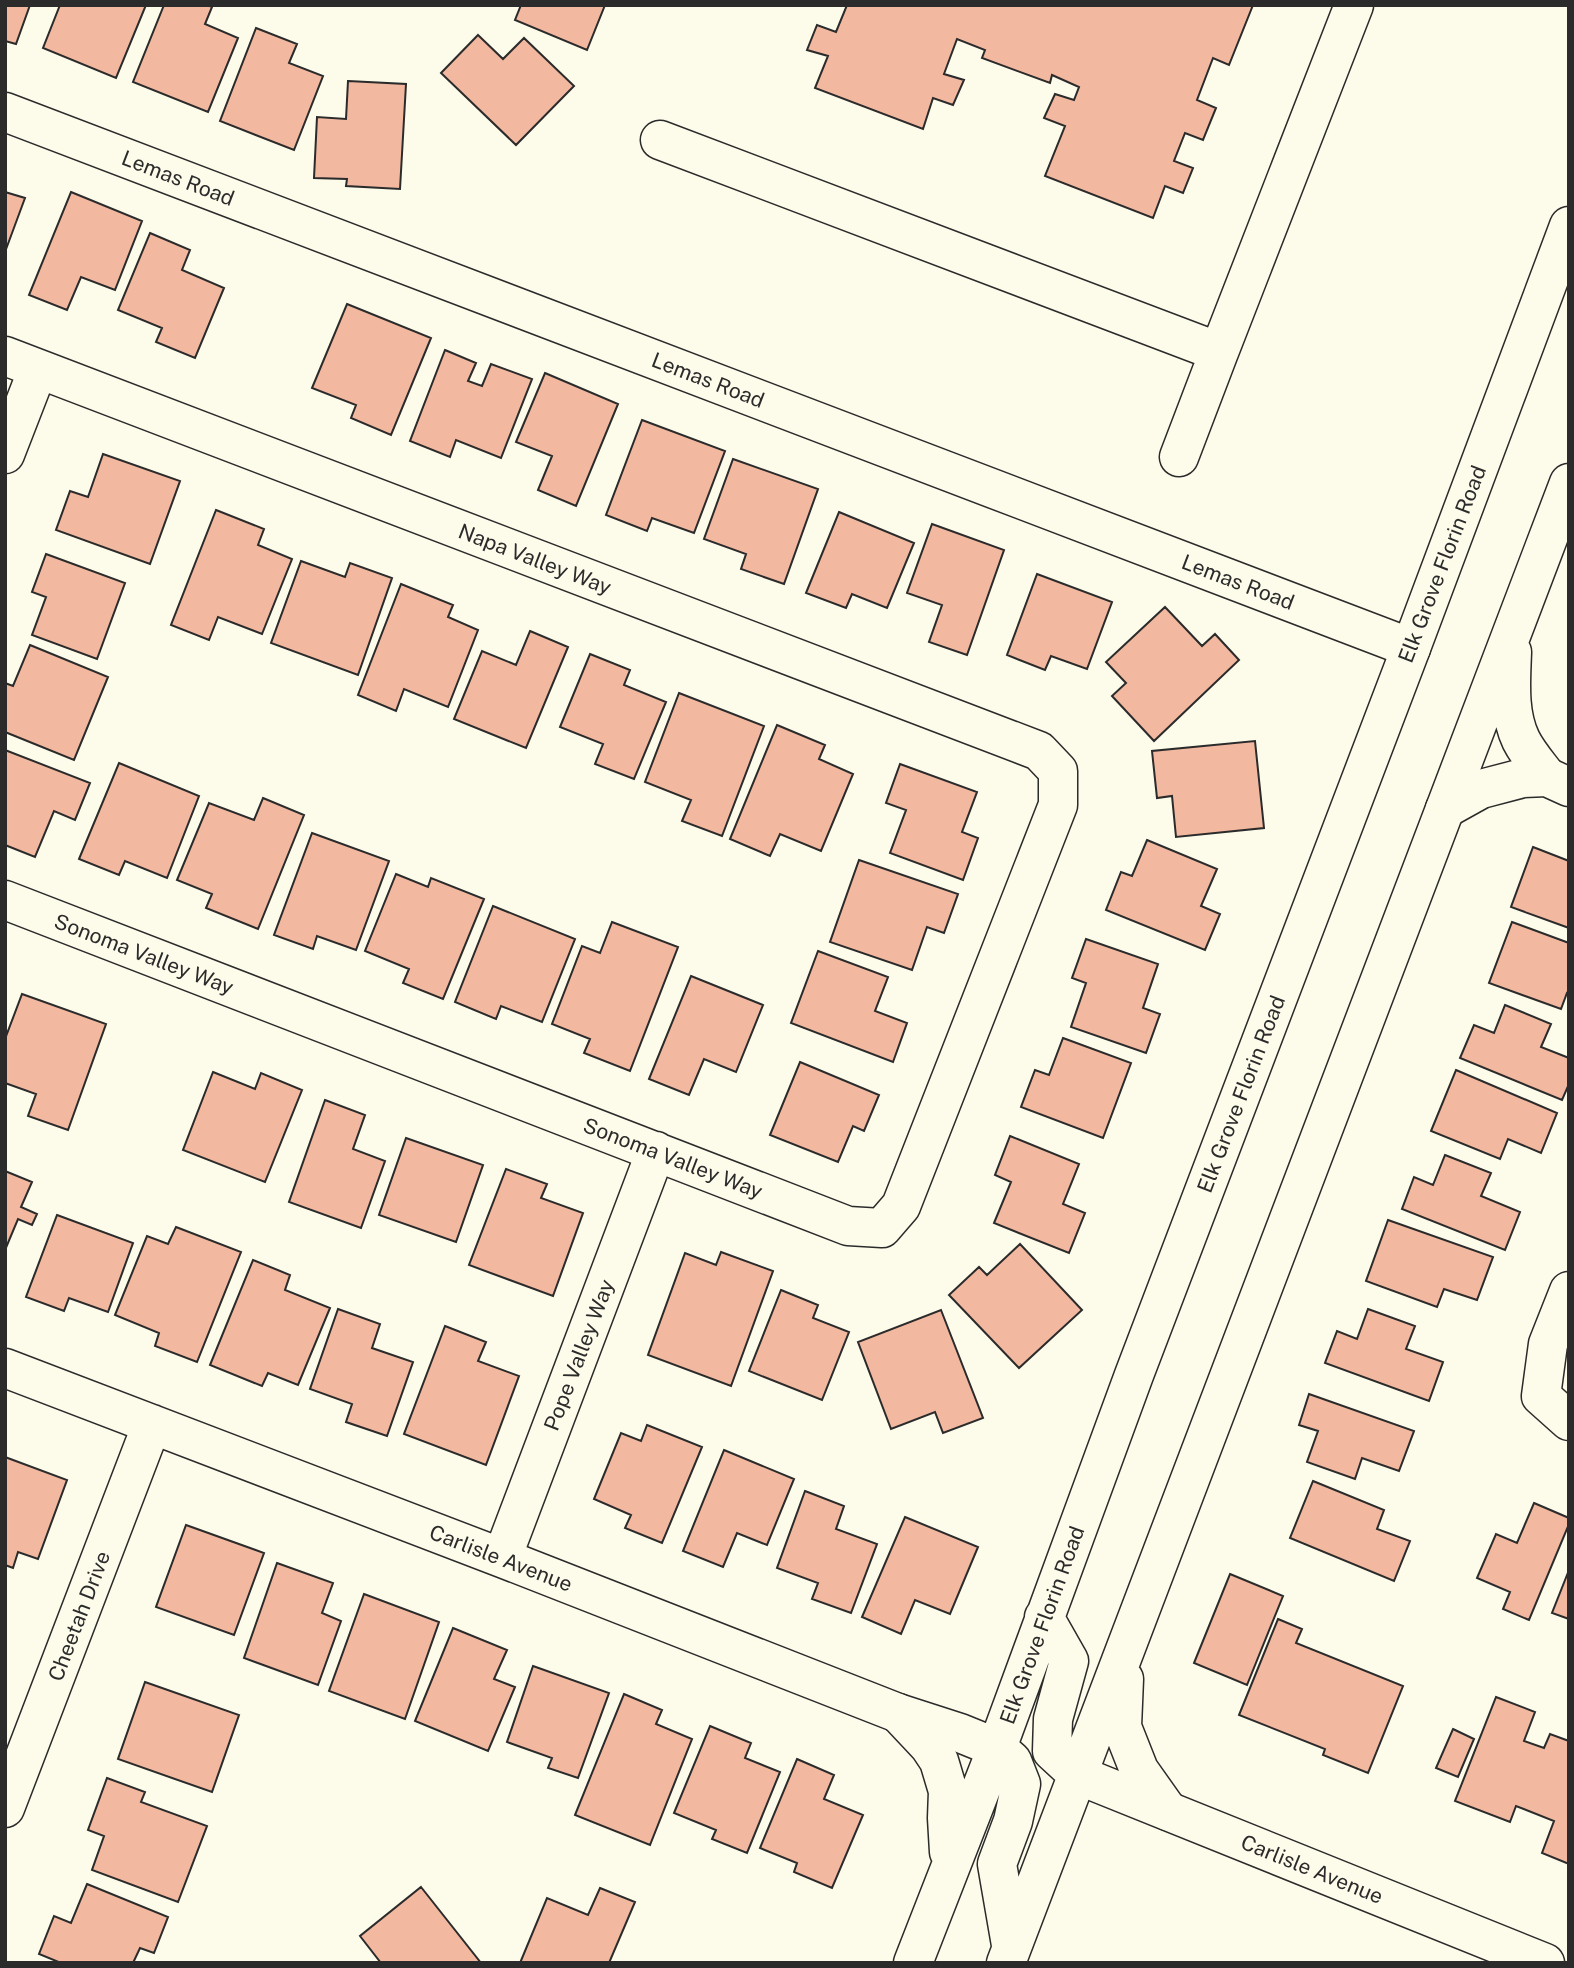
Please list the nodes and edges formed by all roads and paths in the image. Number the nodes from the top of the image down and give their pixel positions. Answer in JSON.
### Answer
{"nodes":[{"id":1,"x":1354,"y":5,"type":"edge"},
{"id":2,"x":5,"y":112,"type":"edge"},
{"id":3,"x":660,"y":140,"type":"dead end"},
{"id":4,"x":1569,"y":226,"type":"edge"},
{"id":5,"x":1219,"y":352,"type":"junction"},
{"id":6,"x":22,"y":362,"type":"edge"},
{"id":7,"x":5,"y":454,"type":"edge"},
{"id":8,"x":1179,"y":457,"type":"dead end"},
{"id":9,"x":1569,"y":483,"type":"edge"},
{"id":10,"x":1513,"y":626,"type":"junction"},
{"id":11,"x":1411,"y":648,"type":"junction"},
{"id":12,"x":1058,"y":771,"type":"joint"},
{"id":13,"x":1558,"y":782,"type":"edge"},
{"id":14,"x":1445,"y":809,"type":"junction"},
{"id":15,"x":5,"y":900,"type":"edge"},
{"id":16,"x":656,"y":1151,"type":"junction"},
{"id":17,"x":1569,"y":1291,"type":"edge"},
{"id":18,"x":5,"y":1368,"type":"edge"},
{"id":19,"x":1569,"y":1421,"type":"edge"},
{"id":20,"x":152,"y":1424,"type":"junction"},
{"id":21,"x":502,"y":1558,"type":"junction"},
{"id":22,"x":1044,"y":1617,"type":"junction"},
{"id":23,"x":1125,"y":1652,"type":"junction"},
{"id":24,"x":898,"y":1713,"type":"junction"},
{"id":25,"x":997,"y":1748,"type":"junction"},
{"id":26,"x":1078,"y":1775,"type":"junction"},
{"id":27,"x":5,"y":1808,"type":"edge"},
{"id":28,"x":1168,"y":1811,"type":"junction"},
{"id":29,"x":950,"y":1865,"type":"junction"},
{"id":30,"x":1009,"y":1955,"type":"edge"},
{"id":31,"x":913,"y":1963,"type":"edge"},
{"id":32,"x":1545,"y":1963,"type":"edge"}],
"edges":[{"from":1,"to":5,"type":"street"},
{"from":2,"to":11,"type":"street","name":"Lemas Road"},
{"from":3,"to":5,"type":"street"},
{"from":4,"to":11,"type":"street","name":"Elk Grove Florin Road"},
{"from":5,"to":8,"type":"street"},
{"from":6,"to":7,"type":"street"},
{"from":6,"to":12,"type":"street","name":"Napa Valley Way"},
{"from":9,"to":10,"type":"street"},
{"from":10,"to":13,"type":"street"},
{"from":10,"to":14,"type":"street"},
{"from":11,"to":22,"type":"street","name":"Elk Grove Florin Road"},
{"from":12,"to":16,"type":"street","name":"Sonoma Valley Way"},
{"from":13,"to":14,"type":"street"},
{"from":14,"to":23,"type":"street"},
{"from":15,"to":16,"type":"street","name":"Sonoma Valley Way"},
{"from":16,"to":21,"type":"street","name":"Pope Valley Way"},
{"from":17,"to":19,"type":"street"},
{"from":18,"to":20,"type":"street","name":"Carlisle Avenue"},
{"from":20,"to":21,"type":"street","name":"Carlisle Avenue"},
{"from":20,"to":27,"type":"street","name":"Cheetah Drive"},
{"from":21,"to":24,"type":"street","name":"Carlisle Avenue"},
{"from":22,"to":25,"type":"street","name":"Elk Grove Florin Road"},
{"from":22,"to":26,"type":"street"},
{"from":23,"to":26,"type":"street"},
{"from":23,"to":28,"type":"street"},
{"from":24,"to":25,"type":"street","name":"Carlisle Avenue"},
{"from":24,"to":29,"type":"street"},
{"from":25,"to":29,"type":"street","name":"Elk Grove Florin Road"},
{"from":25,"to":30,"type":"street"},
{"from":26,"to":28,"type":"street","name":"Carlisle Avenue"},
{"from":26,"to":30,"type":"street"},
{"from":28,"to":32,"type":"street","name":"Carlisle Avenue"},
{"from":29,"to":31,"type":"street","name":"Elk Grove Florin Road"}]}
